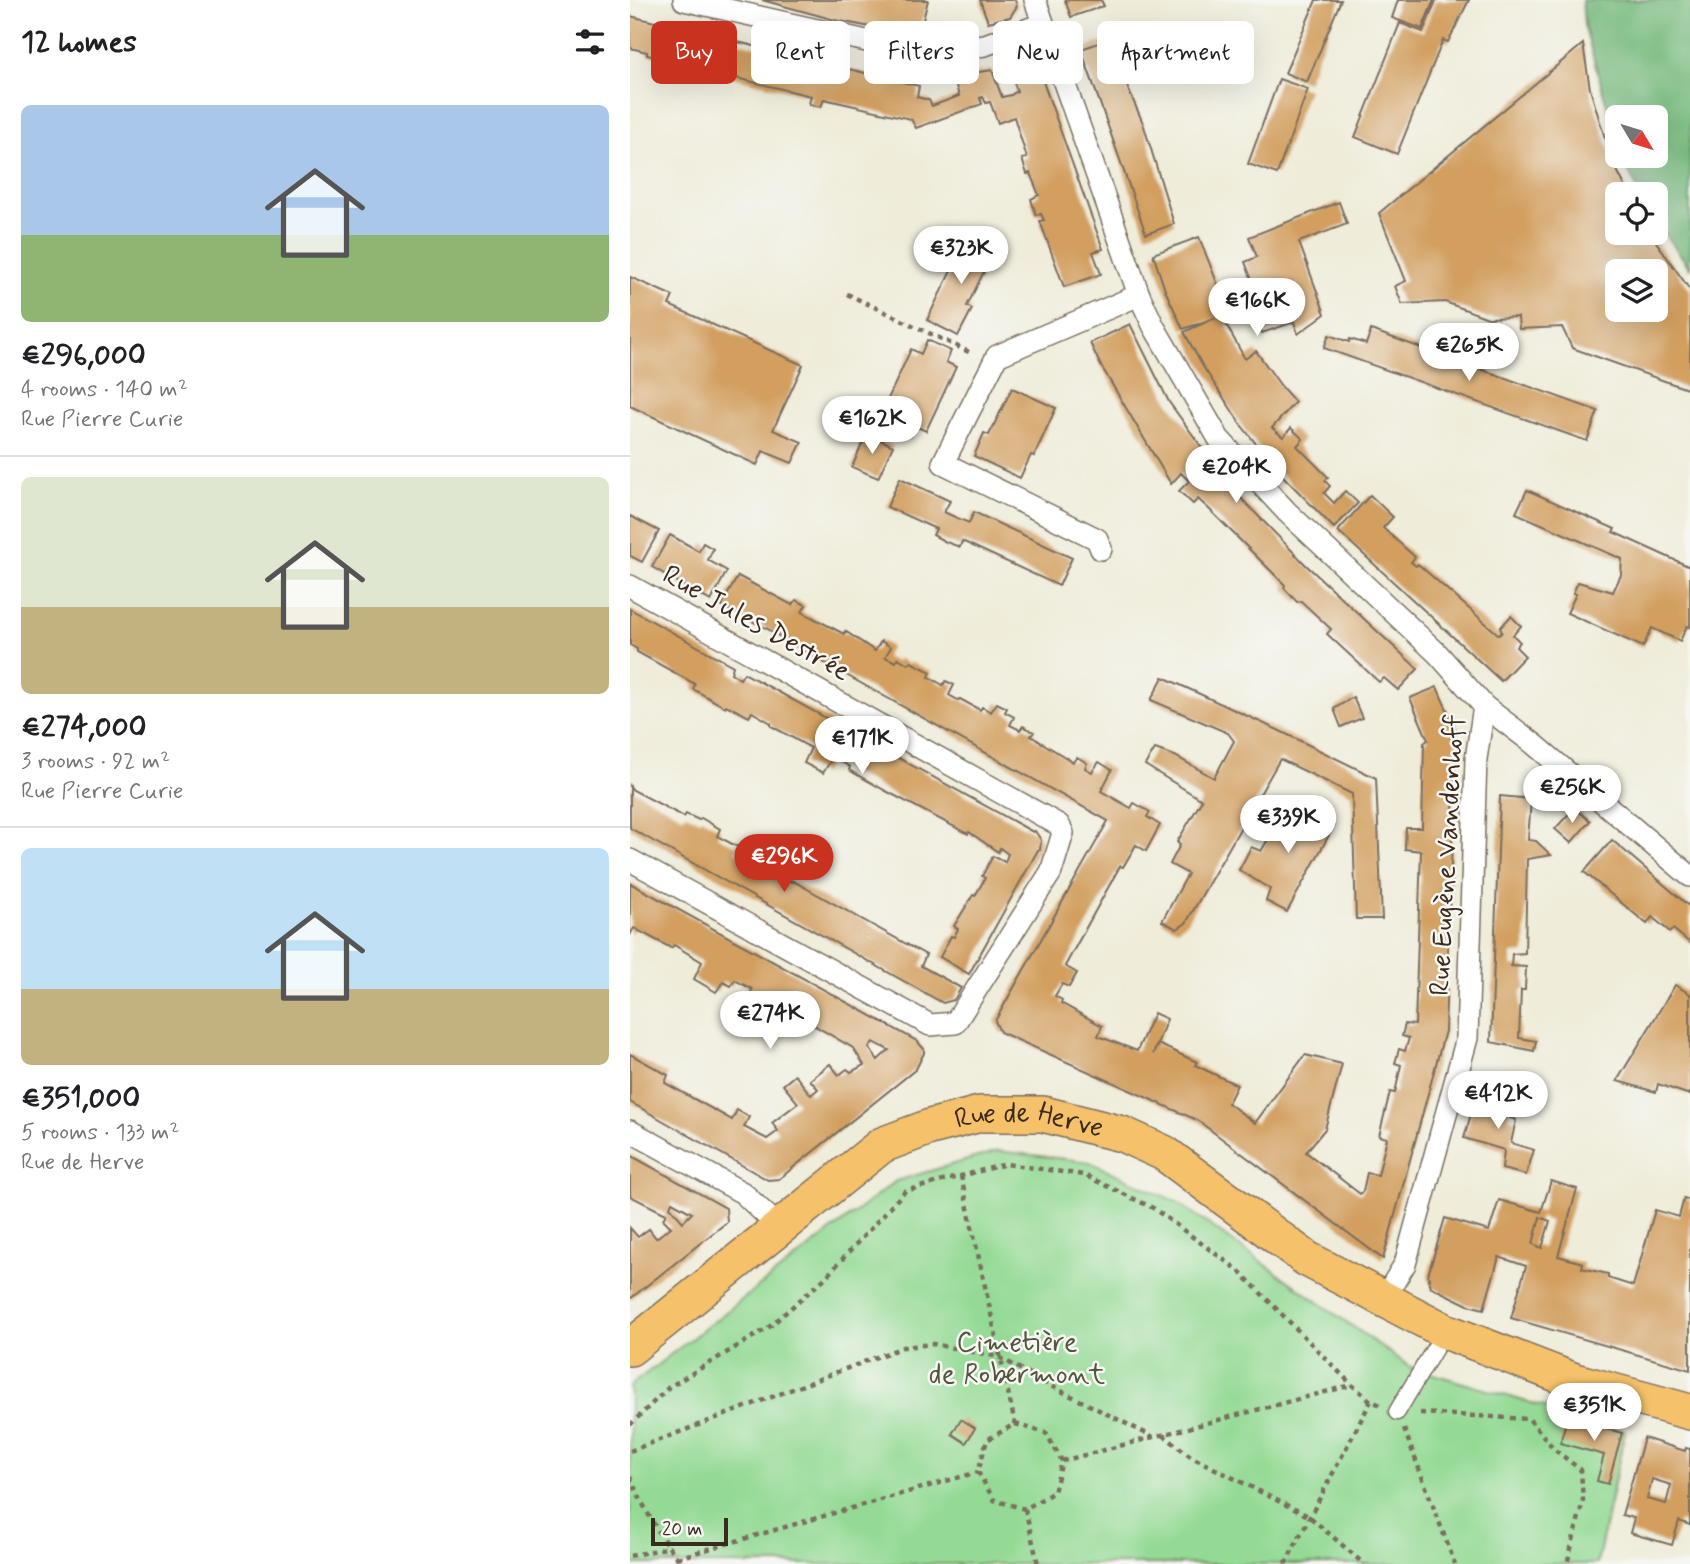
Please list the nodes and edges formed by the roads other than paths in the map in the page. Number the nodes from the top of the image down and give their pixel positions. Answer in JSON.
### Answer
{"nodes":[{"id":1,"x":684,"y":0,"type":"edge"},
{"id":2,"x":1035,"y":0,"type":"edge"},
{"id":3,"x":1041,"y":21,"type":"edge"},
{"id":4,"x":993,"y":42,"type":"edge"},
{"id":5,"x":1063,"y":84,"type":"edge"},
{"id":6,"x":1139,"y":295,"type":"junction"},
{"id":7,"x":1101,"y":549,"type":"dead end"},
{"id":8,"x":630,"y":586,"type":"edge"},
{"id":9,"x":1484,"y":706,"type":"junction"},
{"id":10,"x":630,"y":860,"type":"edge"},
{"id":11,"x":1690,"y":876,"type":"edge"},
{"id":12,"x":630,"y":1131,"type":"edge"},
{"id":13,"x":779,"y":1227,"type":"junction"},
{"id":14,"x":1383,"y":1300,"type":"junction"},
{"id":15,"x":1445,"y":1331,"type":"junction"},
{"id":16,"x":630,"y":1348,"type":"edge"},
{"id":17,"x":1397,"y":1412,"type":"road end"},
{"id":18,"x":1690,"y":1412,"type":"edge"}],
"edges":[{"from":1,"to":4,"type":"street"},
{"from":2,"to":3,"type":"street","name":"Rue Eugène Vandenhoff"},
{"from":5,"to":6,"type":"street","name":"Rue Eugène Vandenhoff"},
{"from":6,"to":7,"type":"street"},
{"from":6,"to":9,"type":"street","name":"Rue Eugène Vandenhoff"},
{"from":8,"to":10,"type":"street","name":"Rue Jules Destrée"},
{"from":9,"to":11,"type":"street"},
{"from":9,"to":14,"type":"street","name":"Rue Eugène Vandenhoff"},
{"from":12,"to":13,"type":"street"},
{"from":13,"to":14,"type":"main road","name":"Rue de Herve"},
{"from":13,"to":16,"type":"main road","name":"Rue de Herve"},
{"from":14,"to":15,"type":"main road","name":"Rue de Herve"},
{"from":15,"to":17,"type":"street"},
{"from":15,"to":18,"type":"main road","name":"Rue de Herve"}]}
